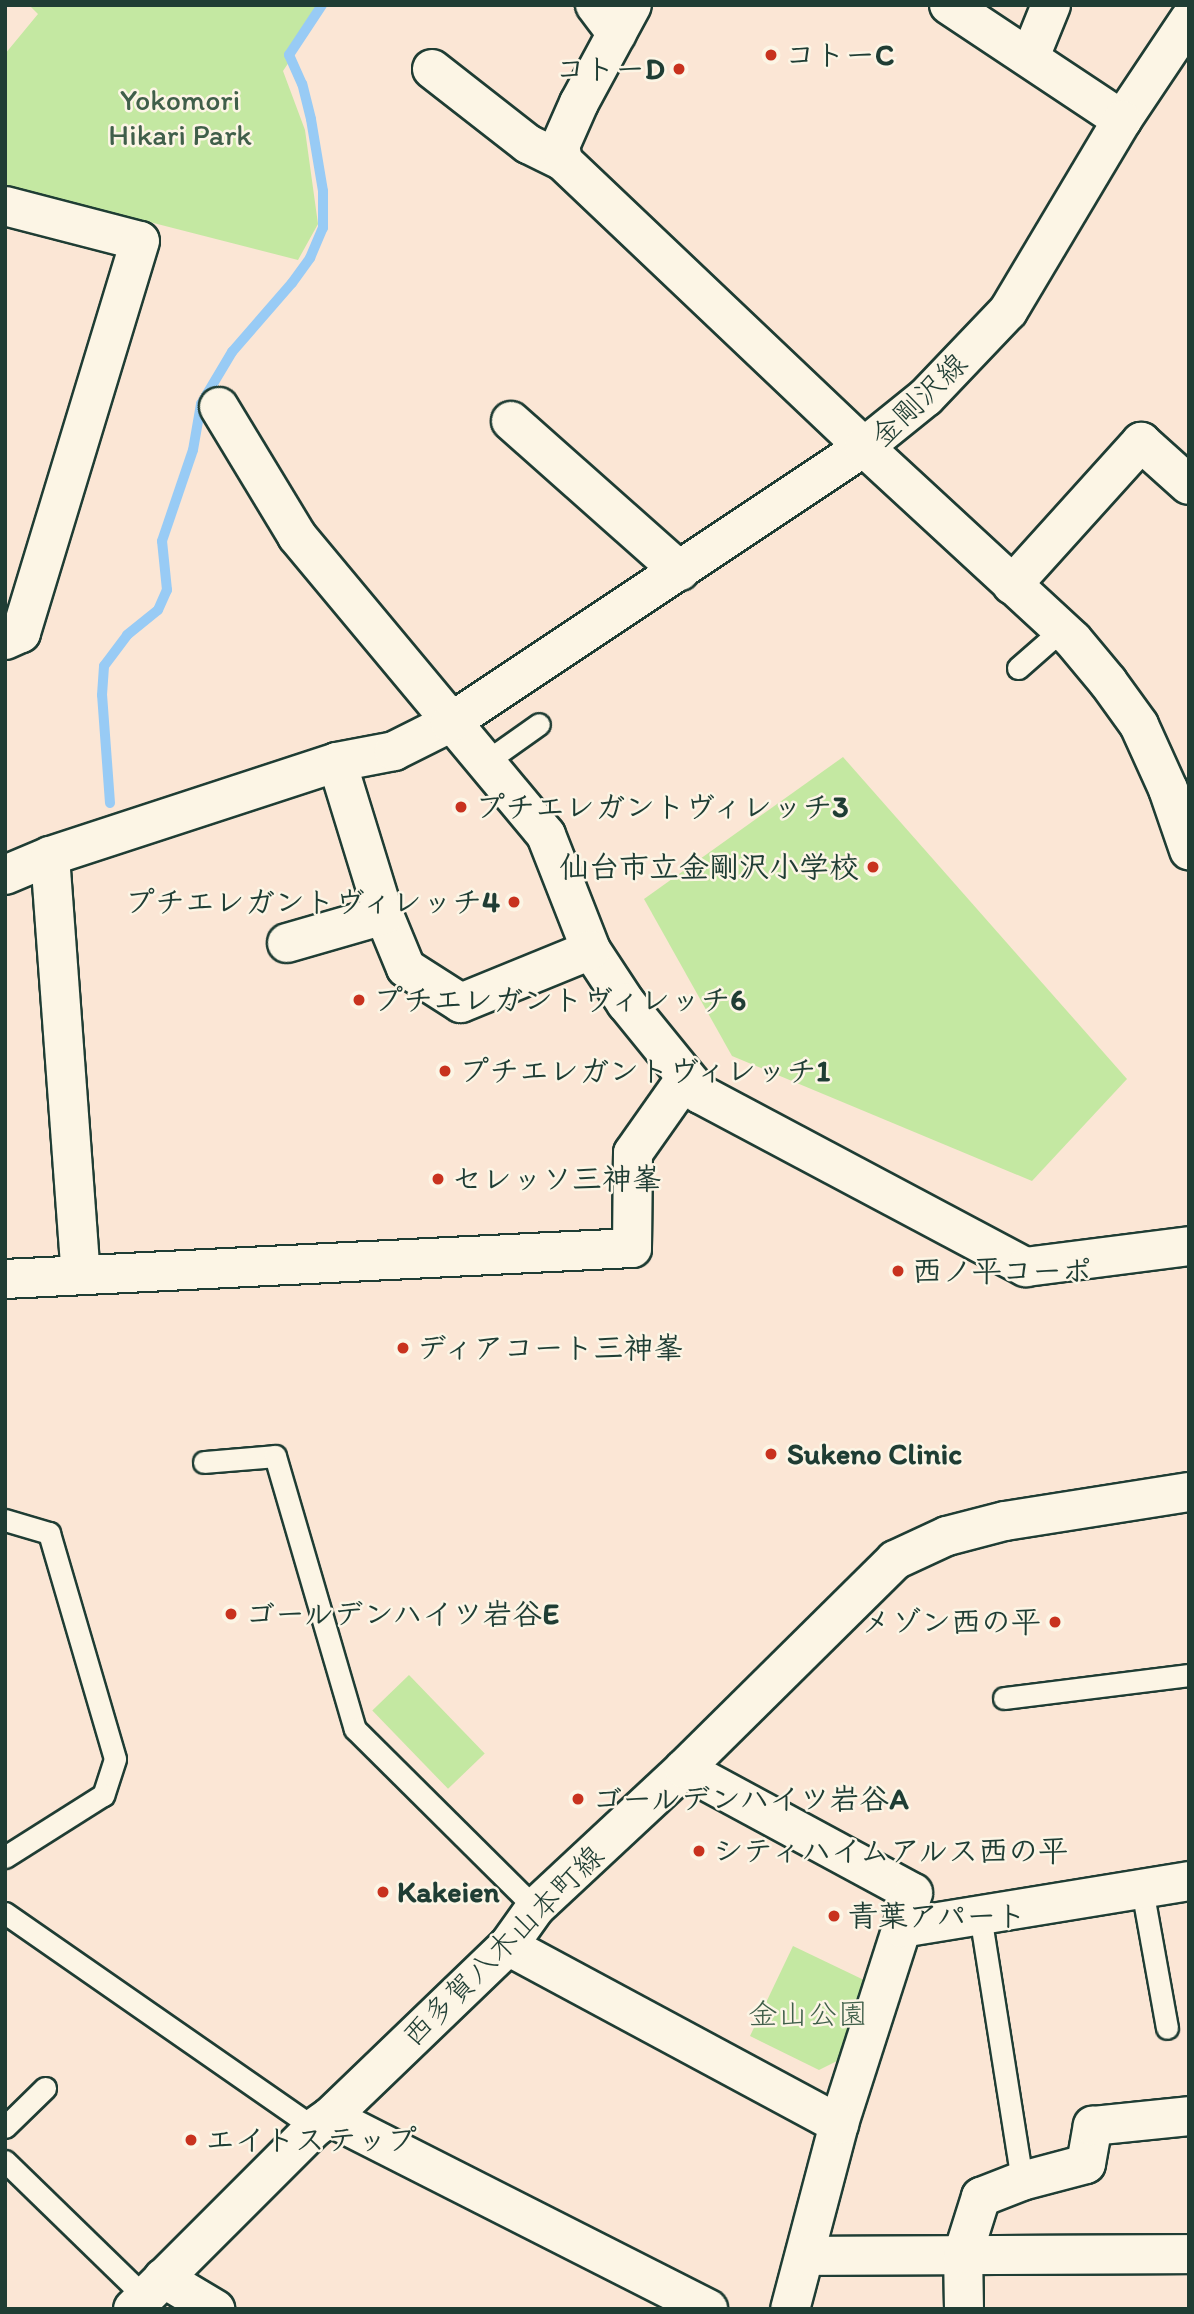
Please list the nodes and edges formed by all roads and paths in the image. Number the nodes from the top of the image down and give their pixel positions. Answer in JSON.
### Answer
{"nodes":[{"id":1,"x":949,"y":5,"type":"edge"},
{"id":2,"x":1051,"y":5,"type":"edge"},
{"id":3,"x":614,"y":15,"type":"edge"},
{"id":4,"x":1189,"y":20,"type":"edge"},
{"id":5,"x":1030,"y":57,"type":"junction"},
{"id":6,"x":432,"y":69,"type":"dead end"},
{"id":7,"x":1122,"y":120,"type":"junction"},
{"id":8,"x":563,"y":161,"type":"junction"},
{"id":9,"x":5,"y":205,"type":"edge"},
{"id":10,"x":219,"y":407,"type":"dead end"},
{"id":11,"x":511,"y":421,"type":"dead end"},
{"id":12,"x":864,"y":447,"type":"junction"},
{"id":13,"x":1189,"y":485,"type":"edge"},
{"id":14,"x":680,"y":571,"type":"junction"},
{"id":15,"x":1012,"y":585,"type":"junction"},
{"id":16,"x":1059,"y":628,"type":"junction"},
{"id":17,"x":5,"y":640,"type":"edge"},
{"id":18,"x":1018,"y":668,"type":"dead end"},
{"id":19,"x":450,"y":723,"type":"junction"},
{"id":20,"x":540,"y":724,"type":"dead end"},
{"id":21,"x":337,"y":762,"type":"junction"},
{"id":22,"x":484,"y":763,"type":"junction"},
{"id":23,"x":1189,"y":850,"type":"edge"},
{"id":24,"x":50,"y":856,"type":"junction"},
{"id":25,"x":5,"y":875,"type":"edge"},
{"id":26,"x":384,"y":915,"type":"junction"},
{"id":27,"x":287,"y":943,"type":"dead end"},
{"id":28,"x":591,"y":950,"type":"junction"},
{"id":29,"x":698,"y":1085,"type":"junction"},
{"id":30,"x":1189,"y":1246,"type":"edge"},
{"id":31,"x":80,"y":1274,"type":"junction"},
{"id":32,"x":5,"y":1279,"type":"edge"},
{"id":33,"x":204,"y":1462,"type":"dead end"},
{"id":34,"x":1189,"y":1492,"type":"edge"},
{"id":35,"x":5,"y":1520,"type":"edge"},
{"id":36,"x":1189,"y":1675,"type":"edge"},
{"id":37,"x":1004,"y":1698,"type":"dead end"},
{"id":38,"x":684,"y":1769,"type":"junction"},
{"id":39,"x":5,"y":1857,"type":"edge"},
{"id":40,"x":1189,"y":1881,"type":"edge"},
{"id":41,"x":1142,"y":1889,"type":"junction"},
{"id":42,"x":535,"y":1908,"type":"junction"},
{"id":43,"x":5,"y":1913,"type":"edge"},
{"id":44,"x":980,"y":1915,"type":"junction"},
{"id":45,"x":902,"y":1928,"type":"junction"},
{"id":46,"x":508,"y":1945,"type":"junction"},
{"id":47,"x":1167,"y":2028,"type":"dead end"},
{"id":48,"x":45,"y":2088,"type":"dead end"},
{"id":49,"x":1189,"y":2116,"type":"edge"},
{"id":50,"x":322,"y":2123,"type":"junction"},
{"id":51,"x":839,"y":2124,"type":"junction"},
{"id":52,"x":5,"y":2127,"type":"edge"},
{"id":53,"x":5,"y":2161,"type":"edge"},
{"id":54,"x":1022,"y":2181,"type":"junction"},
{"id":55,"x":963,"y":2254,"type":"junction"},
{"id":56,"x":1189,"y":2255,"type":"edge"},
{"id":57,"x":805,"y":2256,"type":"junction"},
{"id":58,"x":147,"y":2295,"type":"edge"},
{"id":59,"x":215,"y":2309,"type":"edge"},
{"id":60,"x":708,"y":2309,"type":"edge"},
{"id":61,"x":790,"y":2309,"type":"edge"},
{"id":62,"x":964,"y":2309,"type":"edge"}],
"edges":[{"from":1,"to":5,"type":"street"},
{"from":2,"to":5,"type":"street"},
{"from":3,"to":8,"type":"street"},
{"from":4,"to":7,"type":"street","name":"金剛沢線"},
{"from":5,"to":7,"type":"street"},
{"from":6,"to":8,"type":"street"},
{"from":7,"to":12,"type":"street","name":"金剛沢線"},
{"from":8,"to":12,"type":"street"},
{"from":9,"to":17,"type":"street"},
{"from":10,"to":19,"type":"street"},
{"from":11,"to":14,"type":"street"},
{"from":12,"to":14,"type":"street"},
{"from":12,"to":15,"type":"street","name":"金剛沢線"},
{"from":13,"to":15,"type":"street"},
{"from":14,"to":19,"type":"street"},
{"from":15,"to":16,"type":"street","name":"金剛沢線"},
{"from":16,"to":18,"type":"lane"},
{"from":16,"to":23,"type":"street","name":"金剛沢線"},
{"from":19,"to":21,"type":"street"},
{"from":19,"to":22,"type":"street"},
{"from":20,"to":22,"type":"lane"},
{"from":21,"to":24,"type":"street"},
{"from":21,"to":26,"type":"street"},
{"from":22,"to":28,"type":"street"},
{"from":24,"to":25,"type":"street"},
{"from":24,"to":31,"type":"street"},
{"from":26,"to":27,"type":"street"},
{"from":26,"to":28,"type":"street"},
{"from":28,"to":29,"type":"street"},
{"from":29,"to":30,"type":"street"},
{"from":29,"to":31,"type":"street"},
{"from":31,"to":32,"type":"street"},
{"from":33,"to":42,"type":"lane"},
{"from":34,"to":38,"type":"street","name":"西多賀八木山本町線"},
{"from":35,"to":39,"type":"lane"},
{"from":36,"to":37,"type":"lane"},
{"from":38,"to":42,"type":"street","name":"西多賀八木山本町線"},
{"from":38,"to":45,"type":"street"},
{"from":40,"to":41,"type":"street"},
{"from":41,"to":44,"type":"street"},
{"from":41,"to":47,"type":"lane"},
{"from":42,"to":46,"type":"street","name":"西多賀八木山本町線"},
{"from":43,"to":50,"type":"lane"},
{"from":44,"to":45,"type":"street"},
{"from":44,"to":54,"type":"lane"},
{"from":45,"to":51,"type":"street"},
{"from":46,"to":50,"type":"street","name":"西多賀八木山本町線"},
{"from":46,"to":51,"type":"street"},
{"from":48,"to":52,"type":"lane"},
{"from":49,"to":54,"type":"street"},
{"from":50,"to":58,"type":"street","name":"西多賀八木山本町線"},
{"from":50,"to":60,"type":"street"},
{"from":51,"to":57,"type":"street"},
{"from":53,"to":58,"type":"lane"},
{"from":54,"to":55,"type":"street"},
{"from":55,"to":56,"type":"street"},
{"from":55,"to":57,"type":"street"},
{"from":55,"to":62,"type":"street"},
{"from":57,"to":61,"type":"street"},
{"from":58,"to":59,"type":"street"}]}
